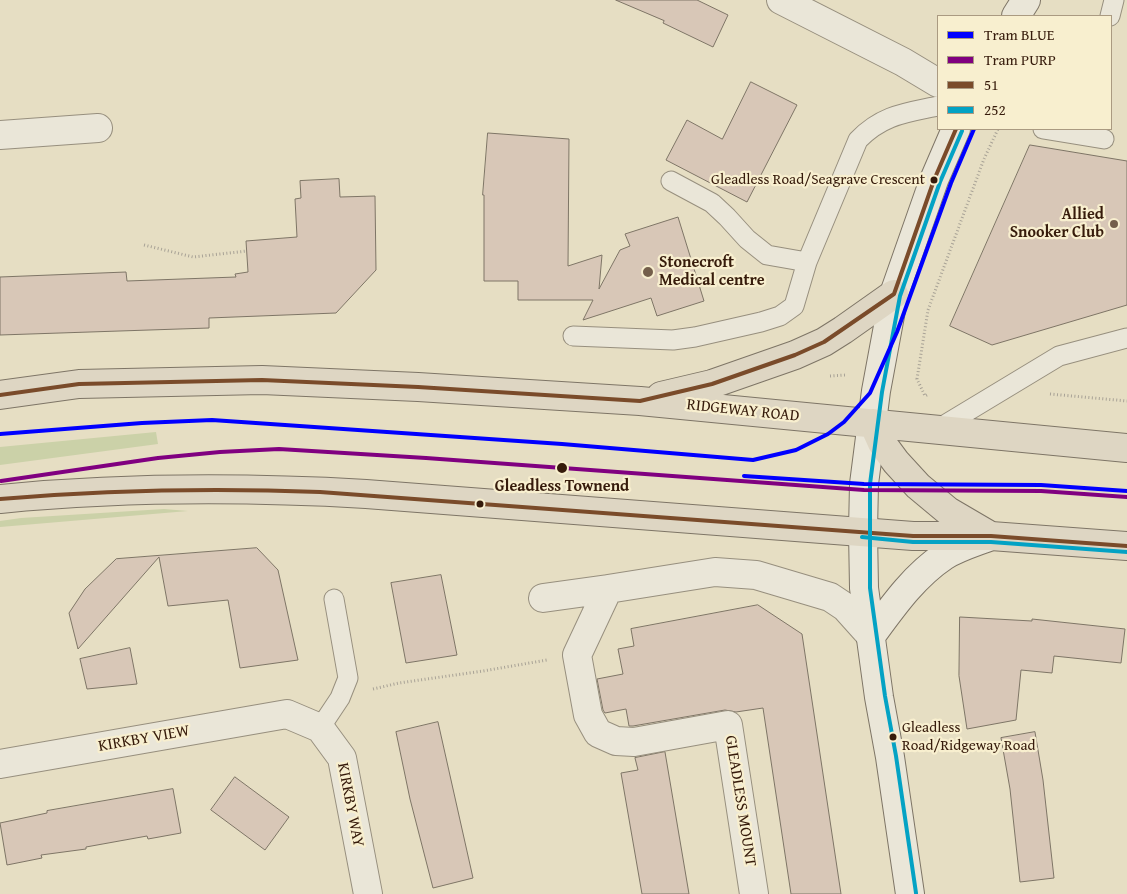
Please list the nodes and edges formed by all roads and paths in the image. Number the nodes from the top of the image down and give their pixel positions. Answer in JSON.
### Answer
{"nodes":[{"id":1,"x":781,"y":0,"type":"edge"},
{"id":2,"x":1026,"y":0,"type":"edge"},
{"id":3,"x":1114,"y":0,"type":"edge"},
{"id":4,"x":1017,"y":15,"type":"edge"},
{"id":5,"x":1110,"y":15,"type":"edge"},
{"id":6,"x":937,"y":82,"type":"edge"},
{"id":7,"x":937,"y":106,"type":"edge"},
{"id":8,"x":98,"y":128,"type":"dead end"},
{"id":9,"x":956,"y":130,"type":"edge"},
{"id":10,"x":998,"y":130,"type":"edge"},
{"id":11,"x":1049,"y":130,"type":"edge"},
{"id":12,"x":0,"y":135,"type":"edge"},
{"id":13,"x":1104,"y":139,"type":"dead end"},
{"id":14,"x":672,"y":181,"type":"dead end"},
{"id":15,"x":144,"y":245,"type":"dead end"},
{"id":16,"x":247,"y":251,"type":"dead end"},
{"id":17,"x":807,"y":262,"type":"junction"},
{"id":18,"x":894,"y":294,"type":"junction"},
{"id":19,"x":573,"y":336,"type":"dead end"},
{"id":20,"x":1127,"y":338,"type":"edge"},
{"id":21,"x":1001,"y":391,"type":"junction"},
{"id":22,"x":0,"y":394,"type":"edge"},
{"id":23,"x":935,"y":395,"type":"dead end"},
{"id":24,"x":640,"y":401,"type":"junction"},
{"id":25,"x":1127,"y":401,"type":"edge"},
{"id":26,"x":873,"y":423,"type":"junction"},
{"id":27,"x":938,"y":429,"type":"junction"},
{"id":28,"x":1127,"y":448,"type":"edge"},
{"id":29,"x":0,"y":499,"type":"edge"},
{"id":30,"x":862,"y":531,"type":"junction"},
{"id":31,"x":990,"y":536,"type":"junction"},
{"id":32,"x":1127,"y":546,"type":"edge"},
{"id":33,"x":608,"y":589,"type":"junction"},
{"id":34,"x":544,"y":598,"type":"dead end"},
{"id":35,"x":334,"y":599,"type":"dead end"},
{"id":36,"x":872,"y":636,"type":"junction"},
{"id":37,"x":577,"y":655,"type":"junction"},
{"id":38,"x":340,"y":698,"type":"junction"},
{"id":39,"x":320,"y":728,"type":"junction"},
{"id":40,"x":0,"y":764,"type":"edge"},
{"id":41,"x":368,"y":894,"type":"edge"},
{"id":42,"x":754,"y":894,"type":"edge"},
{"id":43,"x":910,"y":894,"type":"edge"}],
"edges":[{"from":1,"to":6,"type":"street"},
{"from":2,"to":4,"type":"street"},
{"from":3,"to":5,"type":"lane"},
{"from":7,"to":17,"type":"lane"},
{"from":8,"to":12,"type":"street"},
{"from":9,"to":18,"type":"street"},
{"from":10,"to":23,"type":"path"},
{"from":11,"to":13,"type":"lane"},
{"from":14,"to":17,"type":"lane"},
{"from":15,"to":16,"type":"path"},
{"from":17,"to":19,"type":"lane"},
{"from":18,"to":24,"type":"highway"},
{"from":18,"to":26,"type":"street"},
{"from":20,"to":21,"type":"lane"},
{"from":21,"to":25,"type":"path"},
{"from":21,"to":27,"type":"lane"},
{"from":22,"to":24,"type":"highway","name":"RIDGEWAY ROAD"},
{"from":24,"to":26,"type":"highway","name":"RIDGEWAY ROAD"},
{"from":26,"to":27,"type":"highway","name":"RIDGEWAY ROAD"},
{"from":26,"to":30,"type":"street"},
{"from":26,"to":31,"type":"highway"},
{"from":27,"to":28,"type":"highway","name":"RIDGEWAY ROAD"},
{"from":29,"to":30,"type":"highway"},
{"from":30,"to":31,"type":"highway"},
{"from":30,"to":36,"type":"street"},
{"from":31,"to":32,"type":"highway"},
{"from":31,"to":36,"type":"street"},
{"from":33,"to":34,"type":"street"},
{"from":33,"to":36,"type":"street"},
{"from":33,"to":37,"type":"street"},
{"from":35,"to":38,"type":"lane"},
{"from":36,"to":43,"type":"street"},
{"from":37,"to":38,"type":"path"},
{"from":37,"to":42,"type":"street","name":"GLEADLESS MOUNT"},
{"from":38,"to":39,"type":"lane"},
{"from":39,"to":40,"type":"street","name":"KIRKBY VIEW"},
{"from":39,"to":41,"type":"street","name":"KIRKBY WAY"}]}
